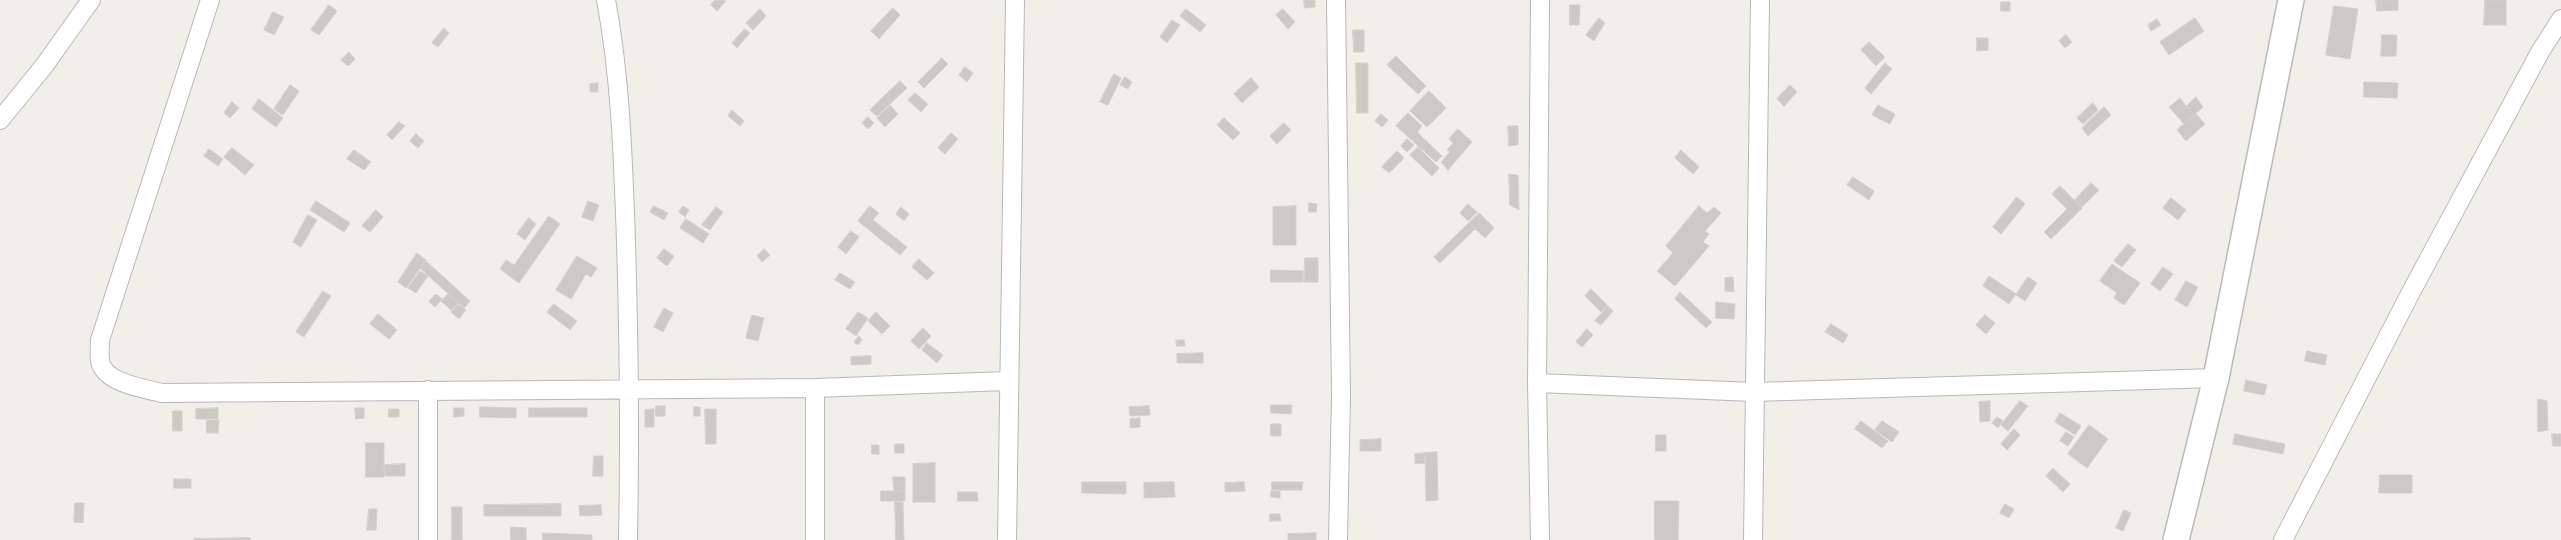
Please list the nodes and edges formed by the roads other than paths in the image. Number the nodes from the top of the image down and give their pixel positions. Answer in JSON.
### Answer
{"nodes":[{"id":1,"x":91,"y":0,"type":"edge"},
{"id":2,"x":210,"y":0,"type":"edge"},
{"id":3,"x":606,"y":0,"type":"edge"},
{"id":4,"x":1015,"y":0,"type":"edge"},
{"id":5,"x":1336,"y":0,"type":"edge"},
{"id":6,"x":1540,"y":0,"type":"edge"},
{"id":7,"x":1760,"y":0,"type":"edge"},
{"id":8,"x":2291,"y":0,"type":"edge"},
{"id":9,"x":2561,"y":19,"type":"edge"},
{"id":10,"x":0,"y":120,"type":"edge"},
{"id":11,"x":2216,"y":378,"type":"junction"},
{"id":12,"x":1007,"y":381,"type":"junction"},
{"id":13,"x":1538,"y":383,"type":"junction"},
{"id":14,"x":630,"y":388,"type":"junction"},
{"id":15,"x":815,"y":388,"type":"junction"},
{"id":16,"x":428,"y":390,"type":"junction"},
{"id":17,"x":1753,"y":392,"type":"junction"},
{"id":18,"x":428,"y":540,"type":"edge"},
{"id":19,"x":628,"y":540,"type":"edge"},
{"id":20,"x":814,"y":540,"type":"edge"},
{"id":21,"x":1007,"y":540,"type":"edge"},
{"id":22,"x":1338,"y":540,"type":"edge"},
{"id":23,"x":1540,"y":540,"type":"edge"},
{"id":24,"x":1753,"y":540,"type":"edge"},
{"id":25,"x":2176,"y":540,"type":"edge"},
{"id":26,"x":2283,"y":540,"type":"edge"}],
"edges":[{"from":1,"to":10,"type":"street"},
{"from":2,"to":16,"type":"street"},
{"from":3,"to":14,"type":"street"},
{"from":4,"to":12,"type":"street"},
{"from":5,"to":22,"type":"street"},
{"from":6,"to":13,"type":"street"},
{"from":7,"to":17,"type":"street"},
{"from":8,"to":11,"type":"street"},
{"from":9,"to":26,"type":"street"},
{"from":11,"to":17,"type":"street"},
{"from":11,"to":25,"type":"street"},
{"from":12,"to":15,"type":"street"},
{"from":12,"to":21,"type":"street"},
{"from":13,"to":17,"type":"street"},
{"from":13,"to":23,"type":"street"},
{"from":14,"to":15,"type":"street"},
{"from":14,"to":16,"type":"street"},
{"from":14,"to":19,"type":"street"},
{"from":15,"to":20,"type":"street"},
{"from":16,"to":18,"type":"street"},
{"from":17,"to":24,"type":"street"}]}
